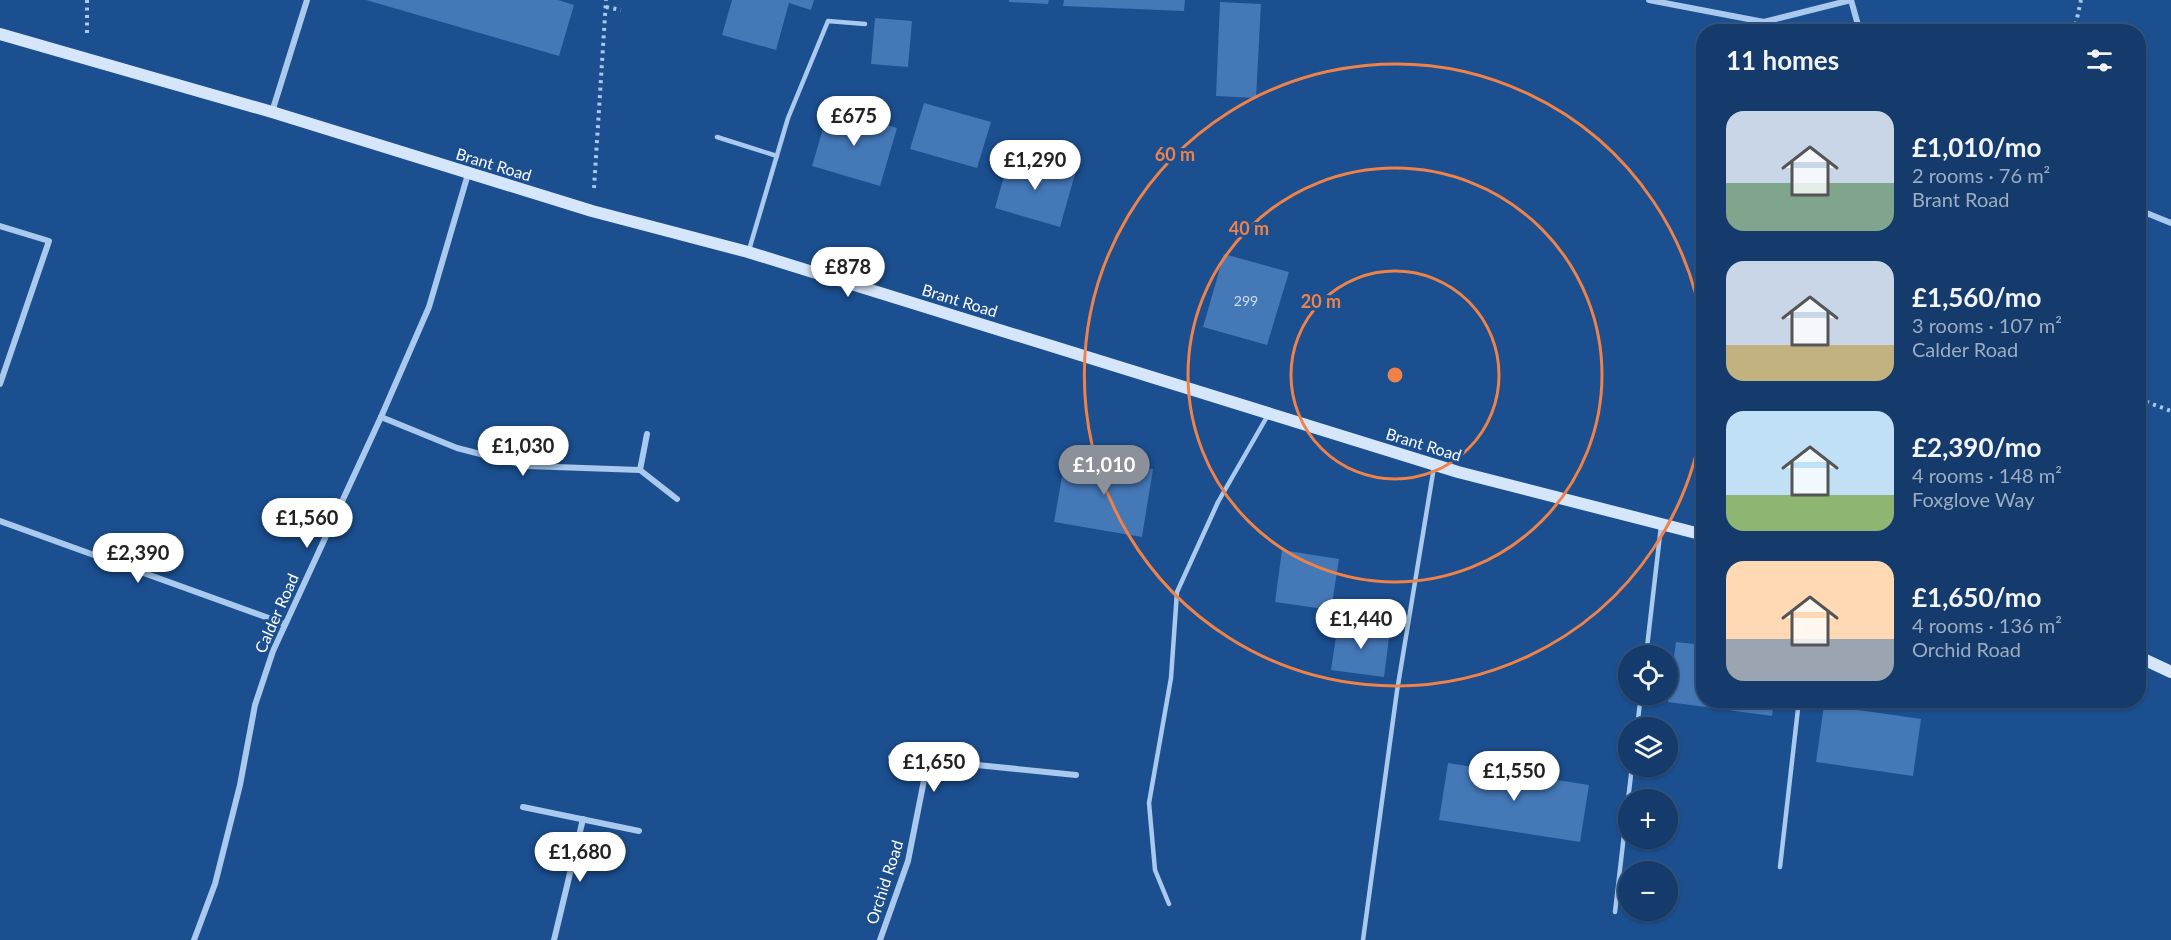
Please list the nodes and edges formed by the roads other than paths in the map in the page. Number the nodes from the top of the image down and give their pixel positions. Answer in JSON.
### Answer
{"nodes":[{"id":1,"x":307,"y":0,"type":"edge"},
{"id":2,"x":1649,"y":0,"type":"edge"},
{"id":3,"x":1851,"y":0,"type":"edge"},
{"id":4,"x":865,"y":24,"type":"dead end"},
{"id":5,"x":1858,"y":24,"type":"edge"},
{"id":6,"x":0,"y":34,"type":"edge"},
{"id":7,"x":272,"y":112,"type":"junction"},
{"id":8,"x":717,"y":137,"type":"dead end"},
{"id":9,"x":777,"y":156,"type":"junction"},
{"id":10,"x":468,"y":174,"type":"junction"},
{"id":11,"x":2146,"y":213,"type":"edge"},
{"id":12,"x":2171,"y":223,"type":"edge"},
{"id":13,"x":0,"y":226,"type":"edge"},
{"id":14,"x":748,"y":252,"type":"junction"},
{"id":15,"x":0,"y":384,"type":"edge"},
{"id":16,"x":1269,"y":413,"type":"junction"},
{"id":17,"x":381,"y":417,"type":"junction"},
{"id":18,"x":647,"y":434,"type":"dead end"},
{"id":19,"x":1435,"y":465,"type":"junction"},
{"id":20,"x":640,"y":470,"type":"junction"},
{"id":21,"x":677,"y":499,"type":"dead end"},
{"id":22,"x":0,"y":521,"type":"edge"},
{"id":23,"x":1661,"y":523,"type":"junction"},
{"id":24,"x":1696,"y":533,"type":"edge"},
{"id":25,"x":285,"y":624,"type":"junction"},
{"id":26,"x":1647,"y":645,"type":"edge"},
{"id":27,"x":2146,"y":660,"type":"edge"},
{"id":28,"x":2171,"y":672,"type":"edge"},
{"id":29,"x":1798,"y":708,"type":"edge"},
{"id":30,"x":891,"y":757,"type":"dead end"},
{"id":31,"x":928,"y":760,"type":"junction"},
{"id":32,"x":1076,"y":775,"type":"dead end"},
{"id":33,"x":1631,"y":777,"type":"edge"},
{"id":34,"x":523,"y":807,"type":"dead end"},
{"id":35,"x":583,"y":819,"type":"junction"},
{"id":36,"x":639,"y":831,"type":"dead end"},
{"id":37,"x":1780,"y":867,"type":"dead end"},
{"id":38,"x":1169,"y":904,"type":"dead end"},
{"id":39,"x":1615,"y":912,"type":"dead end"},
{"id":40,"x":194,"y":940,"type":"edge"},
{"id":41,"x":554,"y":940,"type":"edge"},
{"id":42,"x":880,"y":940,"type":"edge"},
{"id":43,"x":1363,"y":940,"type":"edge"}],
"edges":[{"from":1,"to":7,"type":"street"},
{"from":2,"to":3,"type":"street"},
{"from":3,"to":5,"type":"street"},
{"from":4,"to":9,"type":"lane"},
{"from":6,"to":7,"type":"street","name":"Brant Road"},
{"from":7,"to":10,"type":"street","name":"Brant Road"},
{"from":8,"to":9,"type":"lane"},
{"from":9,"to":14,"type":"lane"},
{"from":10,"to":14,"type":"street","name":"Brant Road"},
{"from":10,"to":17,"type":"street","name":"Calder Road"},
{"from":11,"to":12,"type":"street"},
{"from":13,"to":15,"type":"street"},
{"from":14,"to":16,"type":"street","name":"Brant Road"},
{"from":16,"to":19,"type":"street","name":"Brant Road"},
{"from":16,"to":38,"type":"lane"},
{"from":17,"to":20,"type":"street"},
{"from":17,"to":25,"type":"street","name":"Calder Road"},
{"from":18,"to":20,"type":"street"},
{"from":19,"to":23,"type":"street","name":"Brant Road"},
{"from":19,"to":43,"type":"lane"},
{"from":20,"to":21,"type":"street"},
{"from":22,"to":25,"type":"street"},
{"from":23,"to":24,"type":"street","name":"Brant Road"},
{"from":23,"to":26,"type":"lane"},
{"from":25,"to":40,"type":"street","name":"Calder Road"},
{"from":27,"to":28,"type":"street"},
{"from":29,"to":37,"type":"lane"},
{"from":30,"to":31,"type":"street"},
{"from":31,"to":32,"type":"street"},
{"from":31,"to":42,"type":"street","name":"Orchid Road"},
{"from":33,"to":39,"type":"lane"},
{"from":34,"to":35,"type":"street"},
{"from":35,"to":36,"type":"street"},
{"from":35,"to":41,"type":"street"}]}
